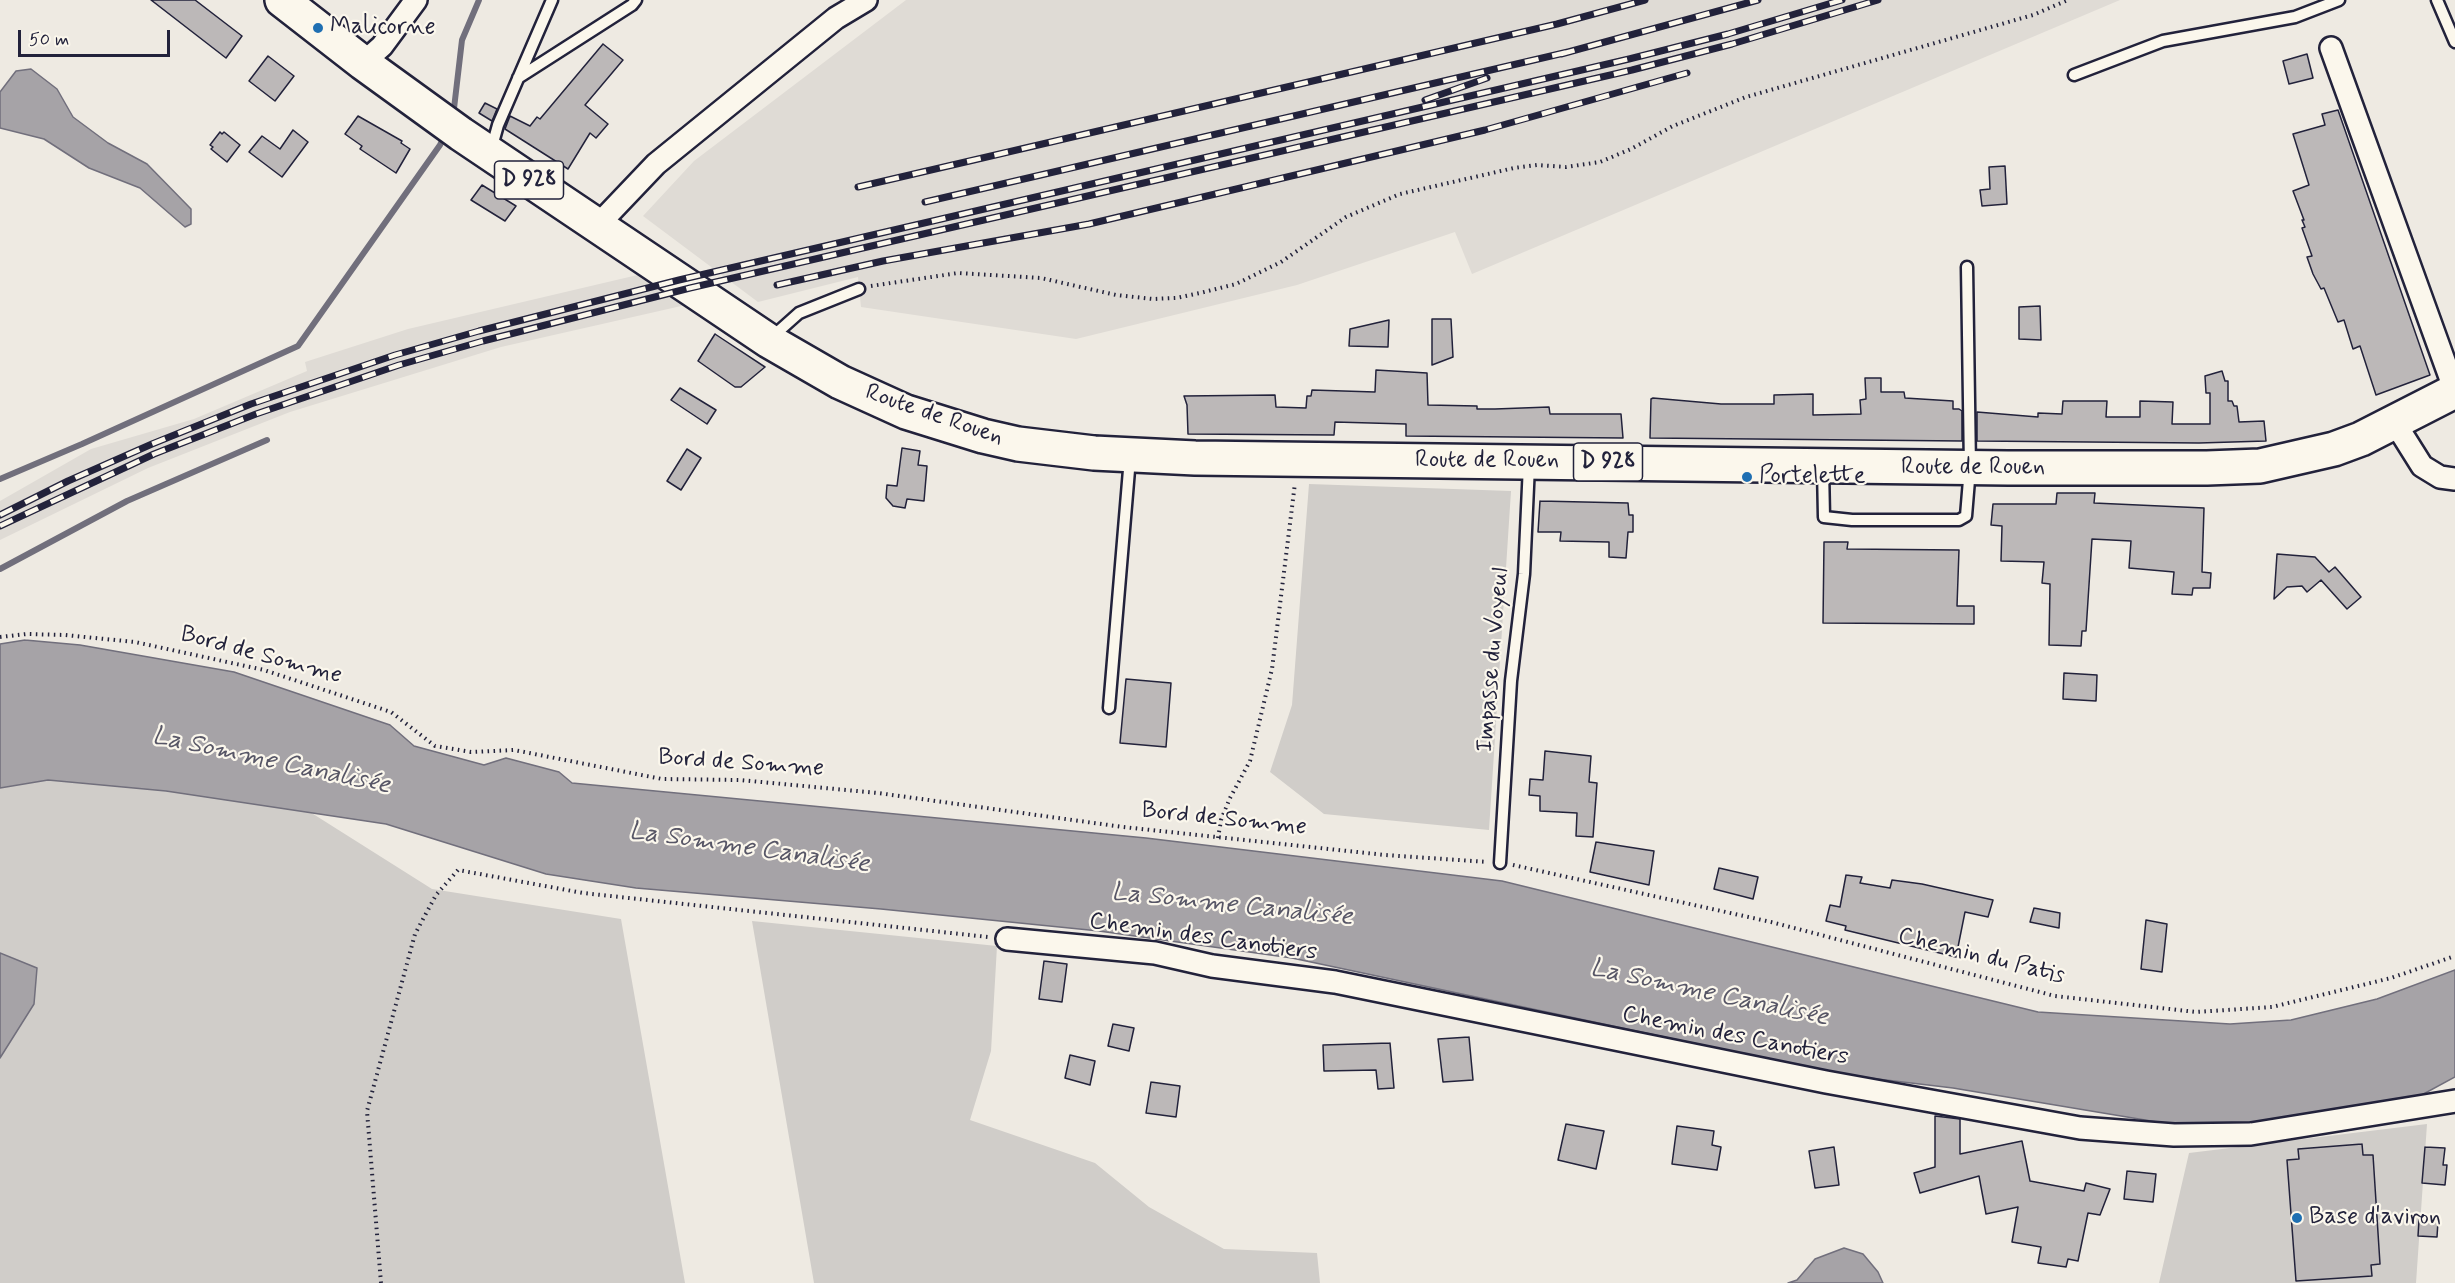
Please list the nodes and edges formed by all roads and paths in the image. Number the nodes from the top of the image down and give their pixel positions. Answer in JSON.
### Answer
{"nodes":[{"id":1,"x":282,"y":0,"type":"edge"},
{"id":2,"x":416,"y":0,"type":"edge"},
{"id":3,"x":552,"y":0,"type":"edge"},
{"id":4,"x":636,"y":0,"type":"edge"},
{"id":5,"x":866,"y":0,"type":"edge"},
{"id":6,"x":2068,"y":0,"type":"edge"},
{"id":7,"x":2339,"y":0,"type":"edge"},
{"id":8,"x":2437,"y":0,"type":"edge"},
{"id":9,"x":2455,"y":42,"type":"edge"},
{"id":10,"x":2331,"y":48,"type":"dead end"},
{"id":11,"x":363,"y":63,"type":"junction"},
{"id":12,"x":2074,"y":75,"type":"dead end"},
{"id":13,"x":518,"y":78,"type":"junction"},
{"id":14,"x":490,"y":154,"type":"junction"},
{"id":15,"x":597,"y":226,"type":"junction"},
{"id":16,"x":1967,"y":267,"type":"dead end"},
{"id":17,"x":859,"y":289,"type":"joint"},
{"id":18,"x":769,"y":341,"type":"junction"},
{"id":19,"x":2455,"y":391,"type":"edge"},
{"id":20,"x":2395,"y":423,"type":"junction"},
{"id":21,"x":1131,"y":455,"type":"junction"},
{"id":22,"x":1298,"y":459,"type":"junction"},
{"id":23,"x":1530,"y":462,"type":"junction"},
{"id":24,"x":1822,"y":466,"type":"junction"},
{"id":25,"x":1970,"y":468,"type":"junction"},
{"id":26,"x":2455,"y":478,"type":"edge"},
{"id":27,"x":0,"y":637,"type":"edge"},
{"id":28,"x":1109,"y":708,"type":"dead end"},
{"id":29,"x":1218,"y":838,"type":"junction"},
{"id":30,"x":1500,"y":862,"type":"junction"},
{"id":31,"x":1007,"y":939,"type":"joint"},
{"id":32,"x":2455,"y":956,"type":"edge"},
{"id":33,"x":2455,"y":1101,"type":"edge"},
{"id":34,"x":381,"y":1283,"type":"edge"}],
"edges":[{"from":1,"to":11,"type":"main road","number":"D 928"},
{"from":2,"to":11,"type":"street"},
{"from":3,"to":13,"type":"lane"},
{"from":4,"to":13,"type":"lane"},
{"from":5,"to":15,"type":"street"},
{"from":6,"to":17,"type":"path"},
{"from":7,"to":12,"type":"lane"},
{"from":8,"to":9,"type":"lane"},
{"from":10,"to":19,"type":"street"},
{"from":11,"to":14,"type":"main road","name":"Route de Rouen","number":"D 928"},
{"from":13,"to":14,"type":"lane"},
{"from":14,"to":15,"type":"main road","name":"Route de Rouen","number":"D 928"},
{"from":15,"to":18,"type":"main road","name":"Route de Rouen","number":"D 928"},
{"from":16,"to":25,"type":"lane"},
{"from":17,"to":18,"type":"lane"},
{"from":18,"to":21,"type":"main road","name":"Route de Rouen","number":"D 928"},
{"from":19,"to":20,"type":"main road","name":"Route de Rouen","number":"D 928"},
{"from":20,"to":25,"type":"main road","name":"Route de Rouen","number":"D 928"},
{"from":20,"to":26,"type":"street"},
{"from":21,"to":22,"type":"main road","name":"Route de Rouen","number":"D 928"},
{"from":21,"to":28,"type":"lane"},
{"from":22,"to":23,"type":"main road","name":"Route de Rouen","number":"D 928"},
{"from":22,"to":29,"type":"path"},
{"from":23,"to":24,"type":"main road","name":"Route de Rouen","number":"D 928"},
{"from":23,"to":30,"type":"lane","name":"Impasse du Voyeul"},
{"from":24,"to":25,"type":"main road","name":"Route de Rouen","number":"D 928"},
{"from":24,"to":25,"type":"lane"},
{"from":27,"to":29,"type":"path","name":"Bord de Somme"},
{"from":29,"to":30,"type":"path","name":"Bord de Somme"},
{"from":30,"to":32,"type":"path","name":"Chemin du Patis"},
{"from":31,"to":33,"type":"street","name":"Chemin des Canotiers"},
{"from":31,"to":34,"type":"path"}]}
